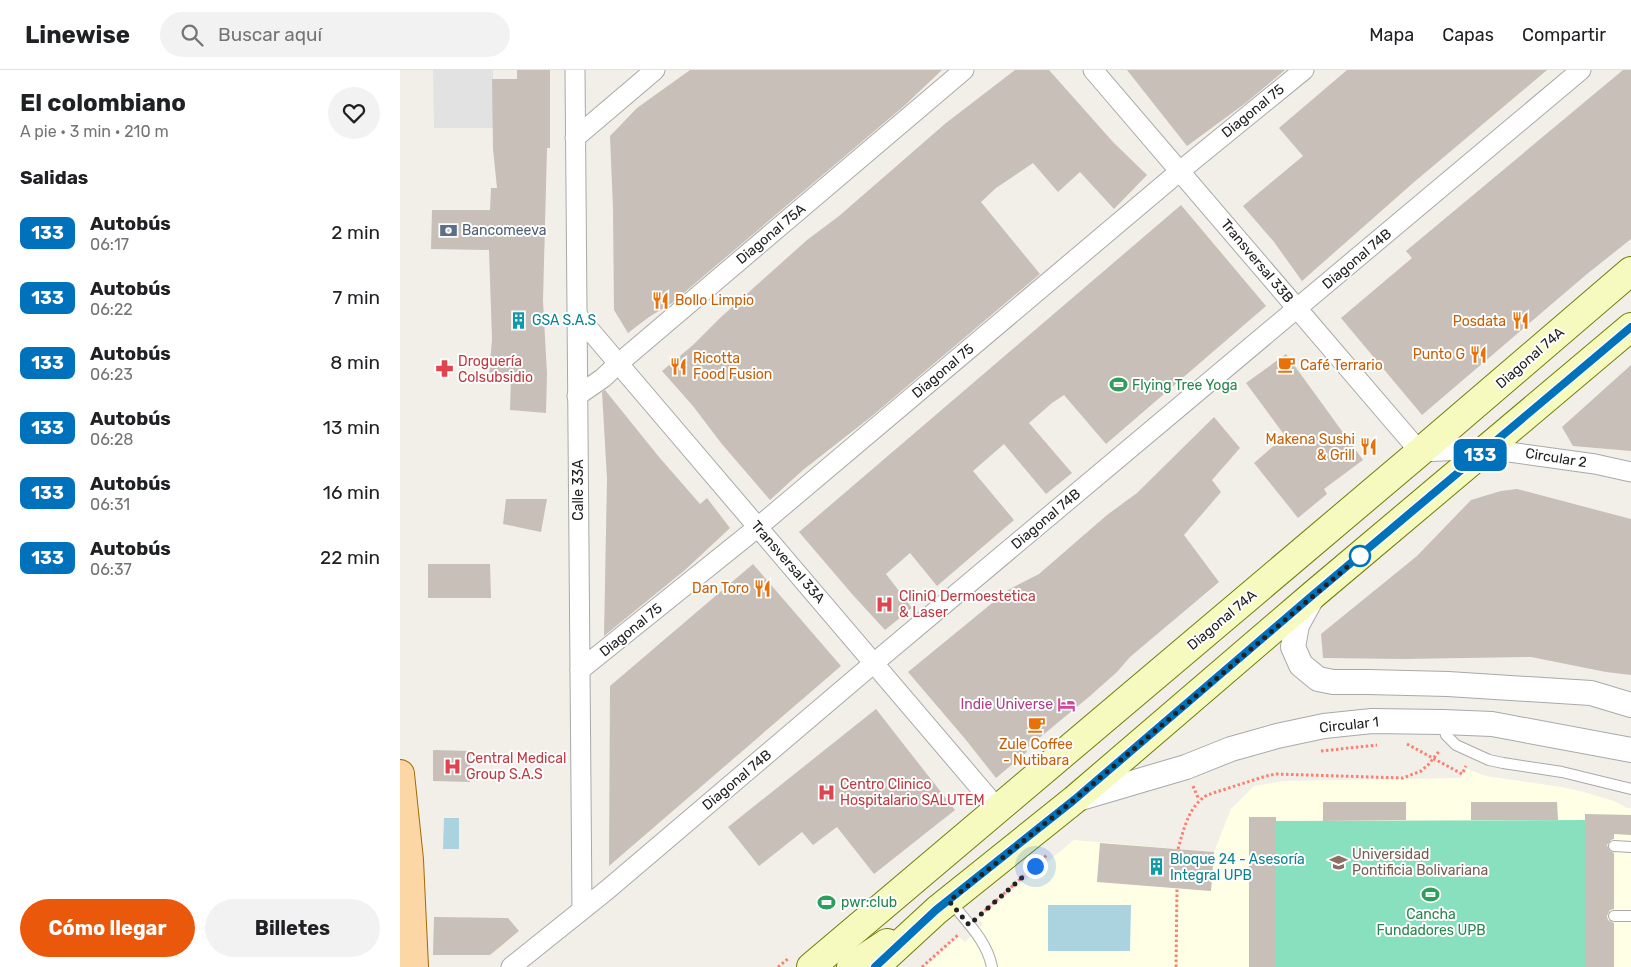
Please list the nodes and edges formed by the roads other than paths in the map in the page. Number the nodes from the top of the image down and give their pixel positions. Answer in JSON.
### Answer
{"nodes":[{"id":1,"x":575,"y":70,"type":"edge"},
{"id":2,"x":655,"y":70,"type":"edge"},
{"id":3,"x":964,"y":70,"type":"edge"},
{"id":4,"x":1093,"y":70,"type":"edge"},
{"id":5,"x":1304,"y":70,"type":"edge"},
{"id":6,"x":1581,"y":70,"type":"edge"},
{"id":7,"x":576,"y":138,"type":"junction"},
{"id":8,"x":1180,"y":171,"type":"junction"},
{"id":9,"x":1631,"y":271,"type":"edge"},
{"id":10,"x":1297,"y":308,"type":"junction"},
{"id":11,"x":577,"y":316,"type":"junction"},
{"id":12,"x":1631,"y":327,"type":"edge"},
{"id":13,"x":619,"y":363,"type":"junction"},
{"id":14,"x":578,"y":396,"type":"junction"},
{"id":15,"x":1488,"y":449,"type":"junction"},
{"id":16,"x":1420,"y":452,"type":"junction"},
{"id":17,"x":1631,"y":472,"type":"edge"},
{"id":18,"x":758,"y":527,"type":"junction"},
{"id":19,"x":1314,"y":594,"type":"junction"},
{"id":20,"x":874,"y":663,"type":"junction"},
{"id":21,"x":580,"y":670,"type":"junction"},
{"id":22,"x":1448,"y":684,"type":"junction"},
{"id":23,"x":1631,"y":705,"type":"edge"},
{"id":24,"x":1443,"y":722,"type":"junction"},
{"id":25,"x":1631,"y":750,"type":"edge"},
{"id":26,"x":400,"y":774,"type":"edge"},
{"id":27,"x":1631,"y":788,"type":"edge"},
{"id":28,"x":1074,"y":800,"type":"junction"},
{"id":29,"x":998,"y":809,"type":"junction"},
{"id":30,"x":1614,"y":846,"type":"dead end"},
{"id":31,"x":1631,"y":847,"type":"edge"},
{"id":32,"x":943,"y":905,"type":"junction"},
{"id":33,"x":582,"y":909,"type":"junction"},
{"id":34,"x":1614,"y":916,"type":"dead end"},
{"id":35,"x":1631,"y":916,"type":"edge"},
{"id":36,"x":414,"y":967,"type":"edge"},
{"id":37,"x":512,"y":967,"type":"edge"},
{"id":38,"x":811,"y":967,"type":"edge"},
{"id":39,"x":851,"y":967,"type":"edge"},
{"id":40,"x":875,"y":967,"type":"edge"},
{"id":41,"x":992,"y":967,"type":"edge"}],
"edges":[{"from":1,"to":7,"type":"street","name":"Calle 33A"},
{"from":2,"to":7,"type":"street"},
{"from":3,"to":13,"type":"street","name":"Diagonal 75A"},
{"from":4,"to":8,"type":"street","name":"Transversal 33B"},
{"from":5,"to":8,"type":"street","name":"Diagonal 75"},
{"from":6,"to":10,"type":"street","name":"Diagonal 74B"},
{"from":7,"to":11,"type":"street","name":"Calle 33A"},
{"from":8,"to":10,"type":"street","name":"Transversal 33B"},
{"from":8,"to":18,"type":"street","name":"Diagonal 75"},
{"from":9,"to":16,"type":"main road","name":"Diagonal 74A"},
{"from":10,"to":16,"type":"street","name":"Transversal 33B"},
{"from":10,"to":20,"type":"street","name":"Diagonal 74B"},
{"from":11,"to":13,"type":"street","name":"Transversal 33A"},
{"from":11,"to":14,"type":"street","name":"Calle 33A"},
{"from":12,"to":15,"type":"main road"},
{"from":13,"to":14,"type":"street","name":"Diagonal 75A"},
{"from":13,"to":18,"type":"street","name":"Transversal 33A"},
{"from":14,"to":21,"type":"street","name":"Calle 33A"},
{"from":15,"to":16,"type":"street","name":"Circular 2"},
{"from":15,"to":17,"type":"street","name":"Circular 2"},
{"from":15,"to":19,"type":"main road"},
{"from":16,"to":29,"type":"main road","name":"Diagonal 74A"},
{"from":18,"to":20,"type":"street","name":"Transversal 33A"},
{"from":18,"to":21,"type":"street","name":"Diagonal 75"},
{"from":19,"to":22,"type":"street"},
{"from":19,"to":28,"type":"main road"},
{"from":20,"to":29,"type":"street","name":"Transversal 33A"},
{"from":20,"to":33,"type":"street","name":"Diagonal 74B"},
{"from":21,"to":33,"type":"street","name":"Calle 33A"},
{"from":22,"to":23,"type":"street"},
{"from":22,"to":24,"type":"street"},
{"from":24,"to":25,"type":"street","name":"Circular 1"},
{"from":24,"to":27,"type":"lane"},
{"from":24,"to":28,"type":"street","name":"Circular 1"},
{"from":26,"to":36,"type":"main road"},
{"from":28,"to":32,"type":"main road"},
{"from":29,"to":38,"type":"main road","name":"Diagonal 74A"},
{"from":30,"to":31,"type":"lane"},
{"from":32,"to":39,"type":"main road"},
{"from":32,"to":40,"type":"main road"},
{"from":32,"to":41,"type":"lane"},
{"from":33,"to":37,"type":"street","name":"Diagonal 74B"},
{"from":34,"to":35,"type":"lane"}]}
